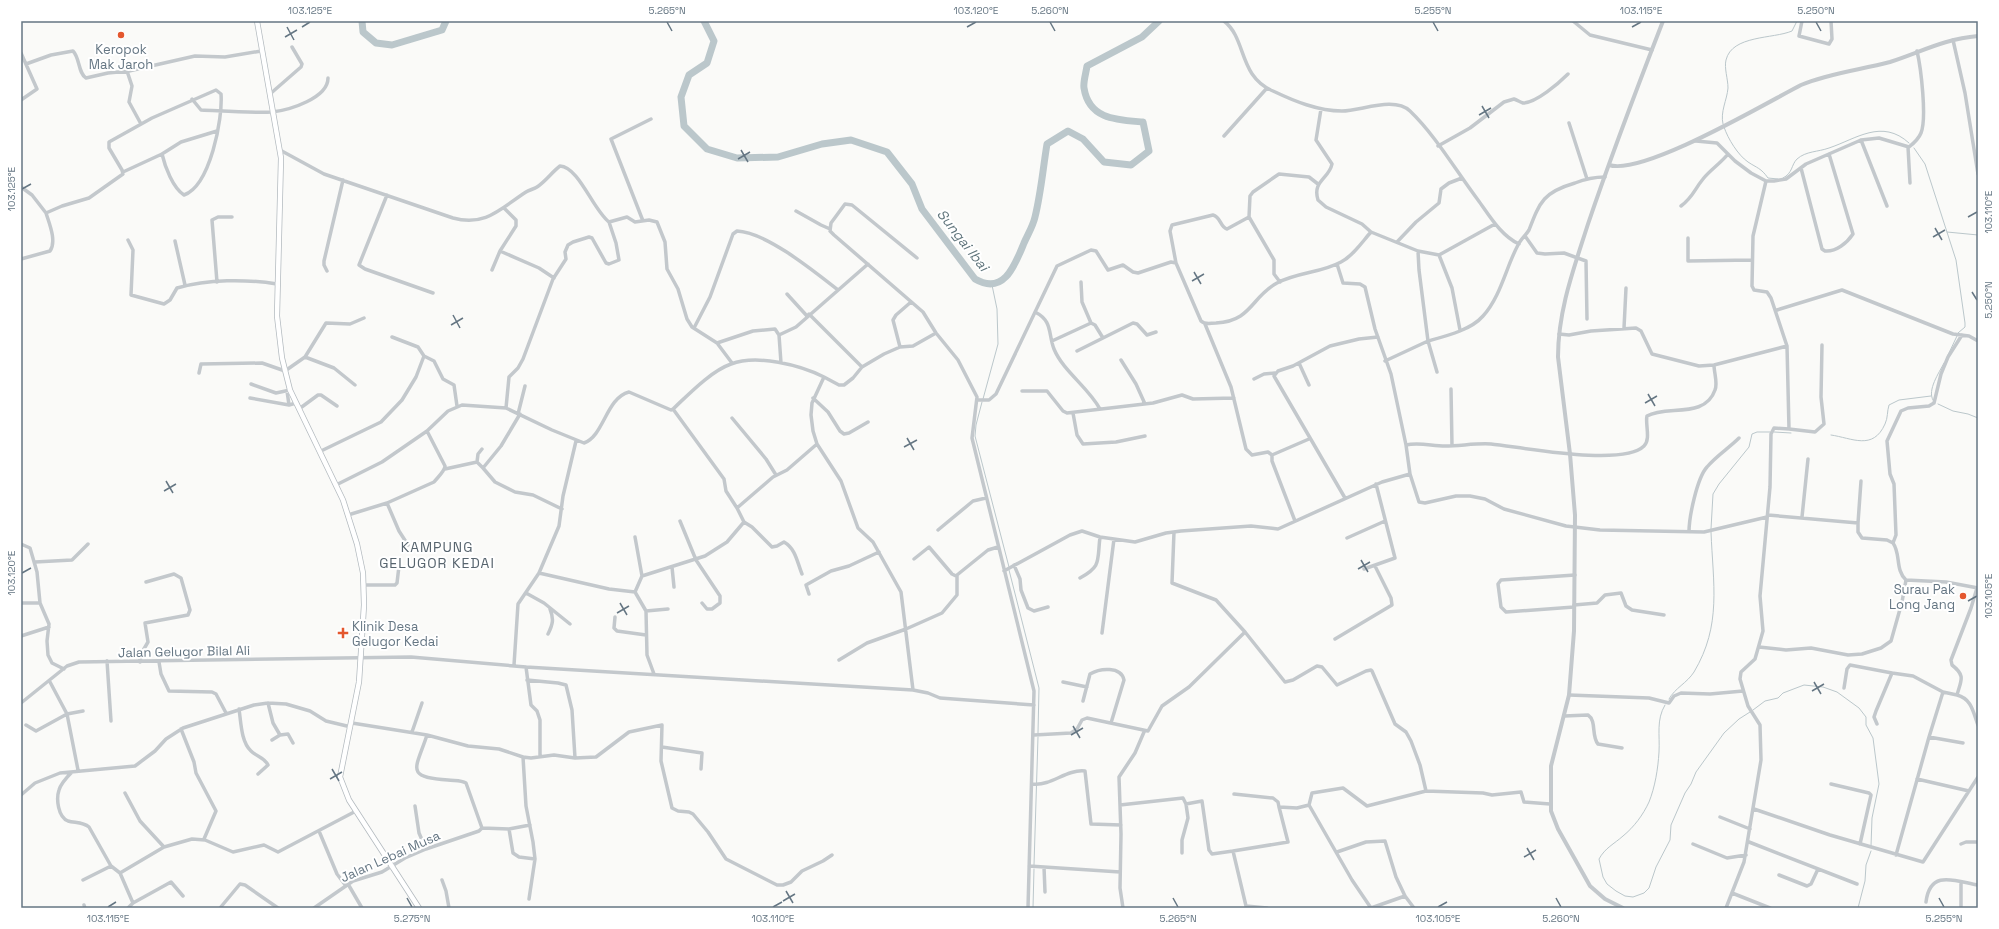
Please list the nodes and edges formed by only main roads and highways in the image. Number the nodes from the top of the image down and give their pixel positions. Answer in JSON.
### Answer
{"nodes":[{"id":1,"x":257,"y":21,"type":"edge"},
{"id":2,"x":419,"y":908,"type":"edge"}],
"edges":[{"from":1,"to":2,"type":"main road"}]}
